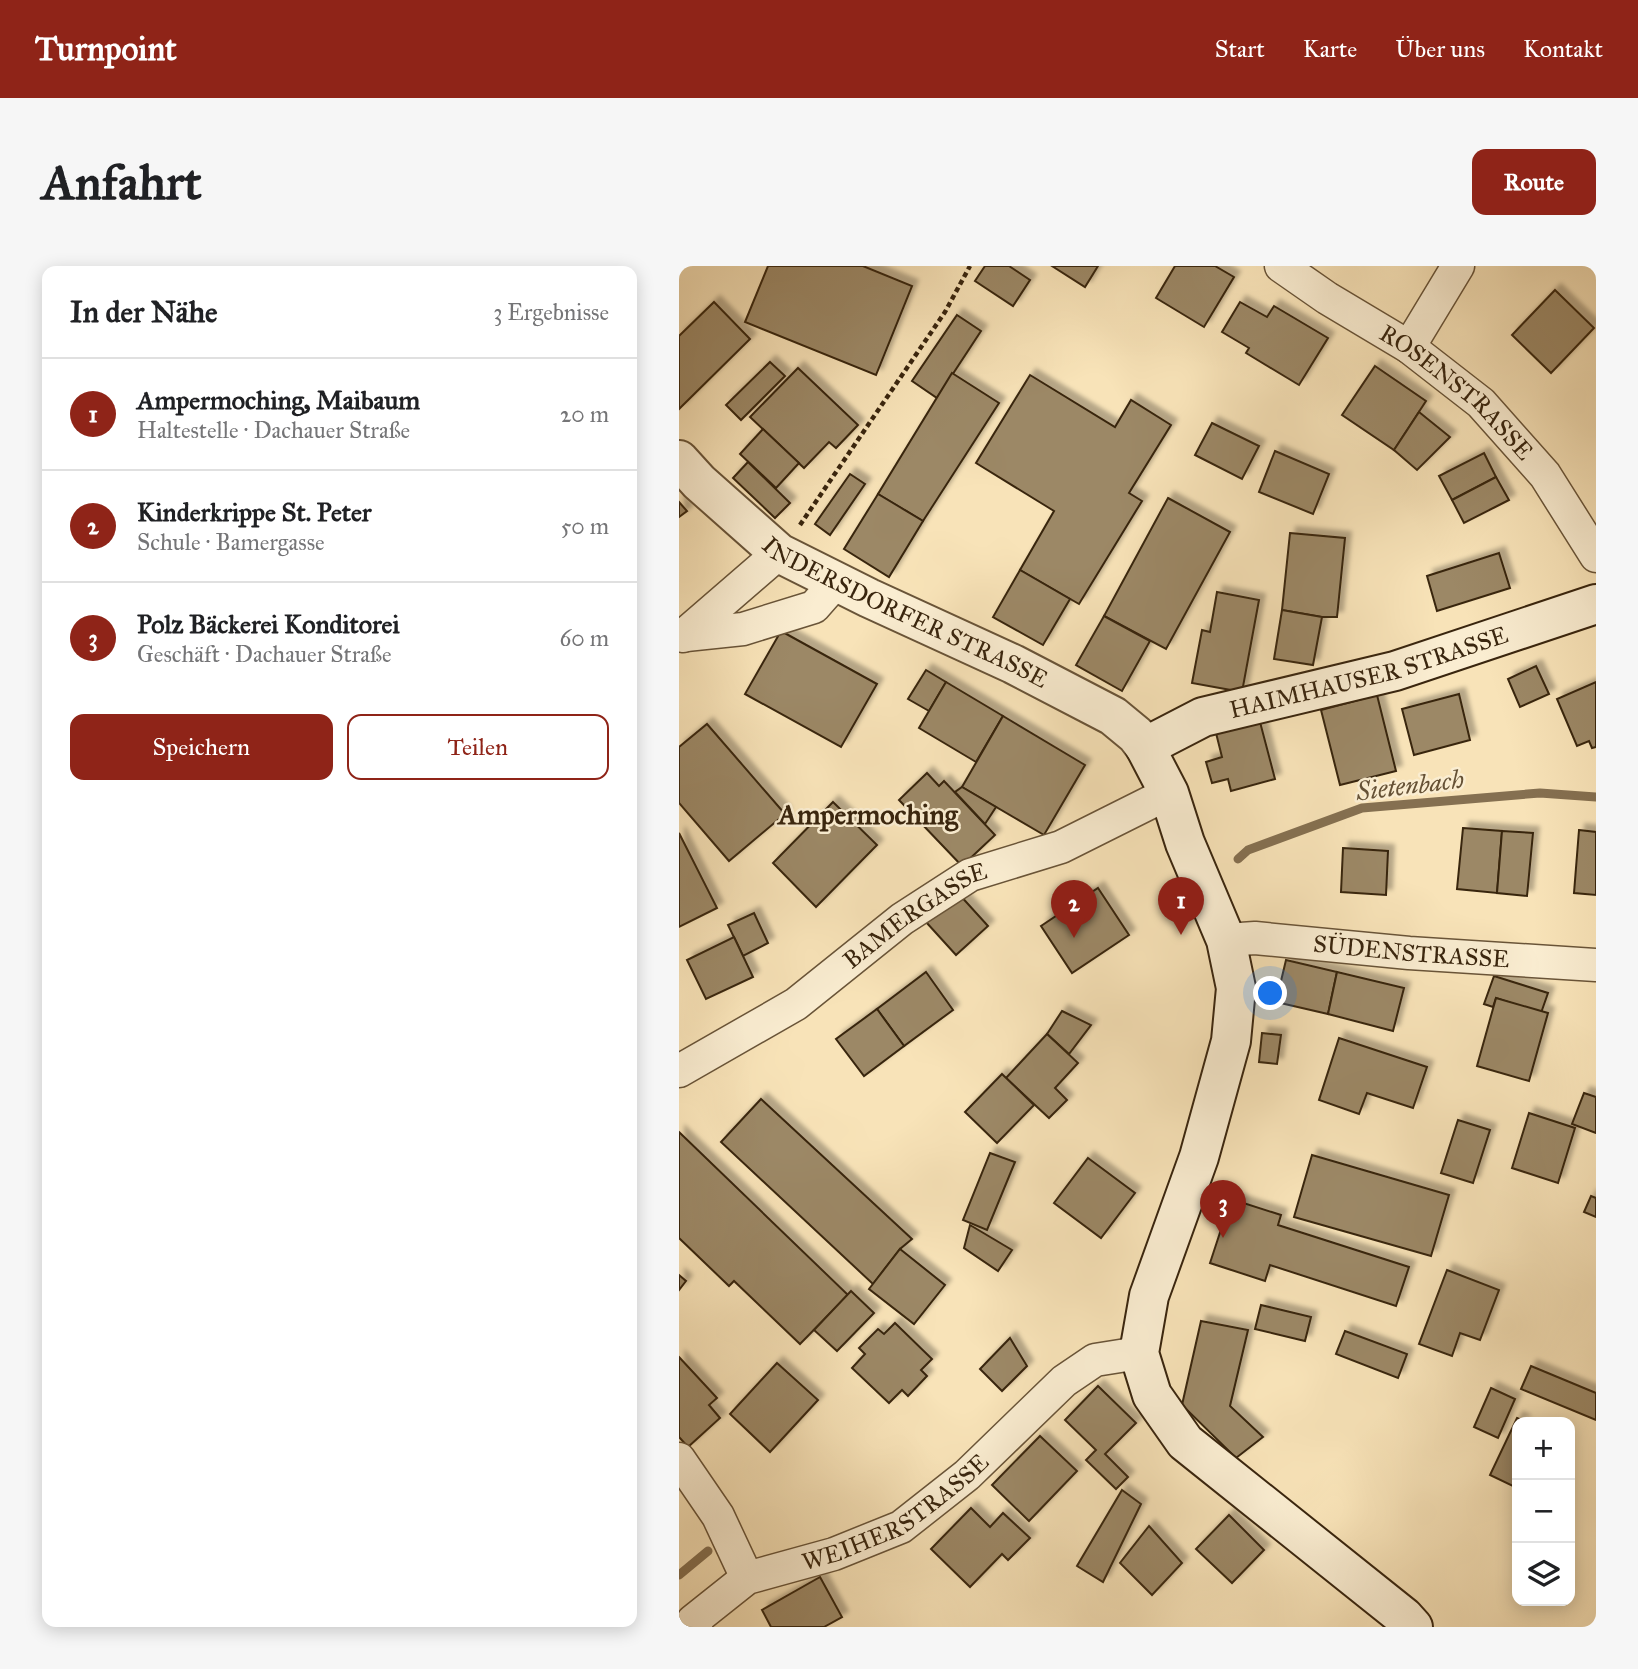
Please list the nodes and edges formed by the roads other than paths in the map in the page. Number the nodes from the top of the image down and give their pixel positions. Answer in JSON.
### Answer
{"nodes":[{"id":1,"x":1281,"y":266,"type":"edge"},
{"id":2,"x":1458,"y":266,"type":"edge"},
{"id":3,"x":1409,"y":347,"type":"junction"},
{"id":4,"x":679,"y":460,"type":"edge"},
{"id":5,"x":779,"y":553,"type":"junction"},
{"id":6,"x":1596,"y":556,"type":"edge"},
{"id":7,"x":836,"y":582,"type":"junction"},
{"id":8,"x":1596,"y":604,"type":"edge"},
{"id":9,"x":683,"y":636,"type":"edge"},
{"id":10,"x":1145,"y":747,"type":"junction"},
{"id":11,"x":1169,"y":793,"type":"junction"},
{"id":12,"x":1226,"y":940,"type":"junction"},
{"id":13,"x":1596,"y":965,"type":"edge"},
{"id":14,"x":679,"y":1071,"type":"edge"},
{"id":15,"x":1139,"y":1353,"type":"junction"},
{"id":16,"x":679,"y":1459,"type":"edge"},
{"id":17,"x":747,"y":1578,"type":"junction"},
{"id":18,"x":692,"y":1625,"type":"edge"},
{"id":19,"x":1413,"y":1627,"type":"edge"}],
"edges":[{"from":1,"to":3,"type":"street","name":"ROSENSTRASSE"},
{"from":2,"to":3,"type":"street"},
{"from":3,"to":6,"type":"street","name":"ROSENSTRASSE"},
{"from":4,"to":5,"type":"main road","name":"INDERSDORFER STRASSE"},
{"from":5,"to":7,"type":"main road","name":"INDERSDORFER STRASSE"},
{"from":5,"to":9,"type":"street"},
{"from":7,"to":9,"type":"street"},
{"from":7,"to":10,"type":"main road","name":"INDERSDORFER STRASSE"},
{"from":8,"to":10,"type":"main road","name":"HAIMHAUSER STRASSE"},
{"from":10,"to":11,"type":"main road","name":"INDERSDORFER STRASSE"},
{"from":11,"to":12,"type":"main road","name":"INDERSDORFER STRASSE"},
{"from":11,"to":14,"type":"street","name":"BAMERGASSE"},
{"from":12,"to":13,"type":"street","name":"SÜDENSTRASSE"},
{"from":12,"to":15,"type":"main road","name":"INDERSDORFER STRASSE"},
{"from":15,"to":17,"type":"street","name":"WEIHERSTRASSE"},
{"from":15,"to":19,"type":"main road"},
{"from":16,"to":17,"type":"street"},
{"from":17,"to":18,"type":"street"}]}
